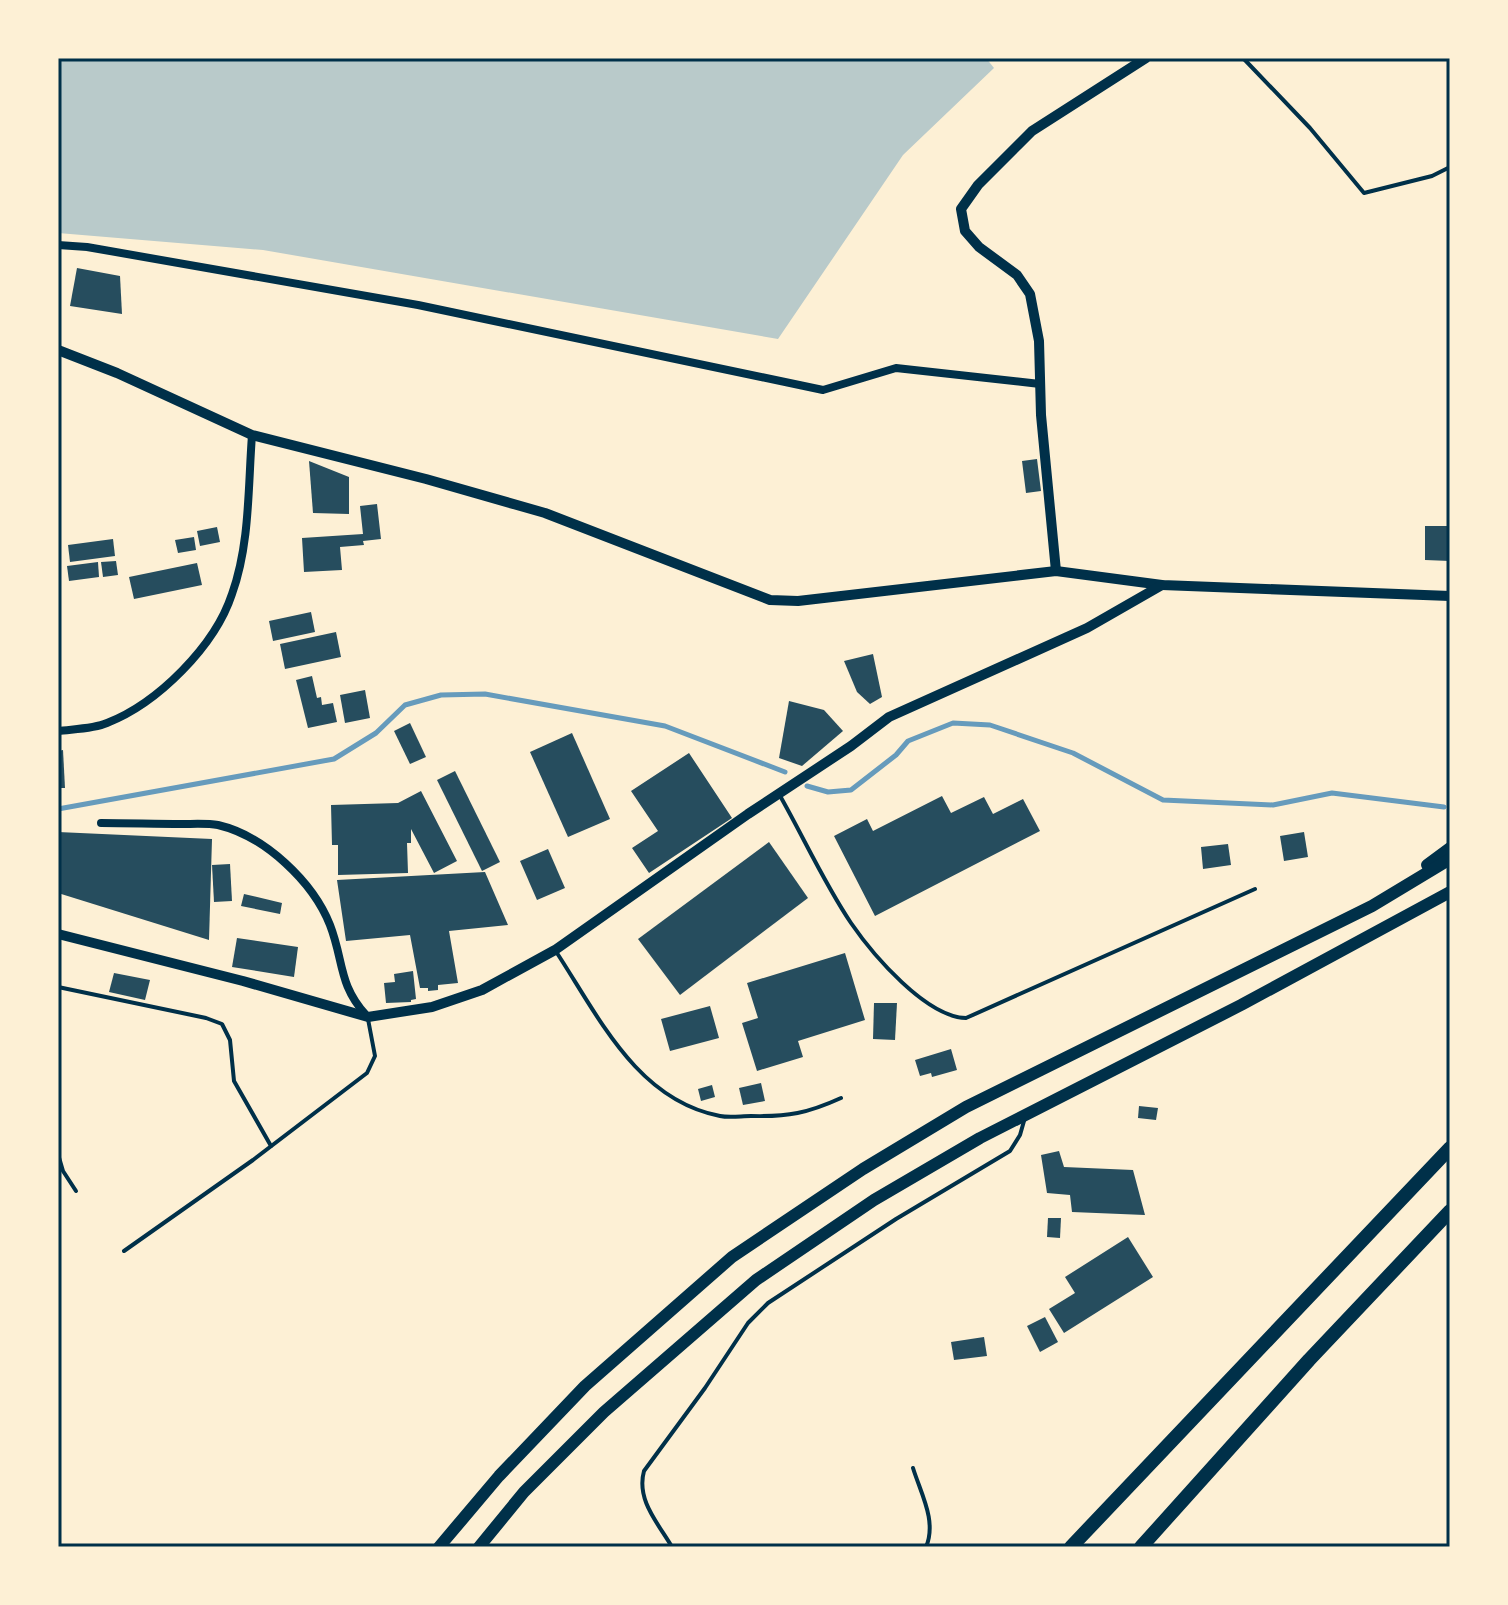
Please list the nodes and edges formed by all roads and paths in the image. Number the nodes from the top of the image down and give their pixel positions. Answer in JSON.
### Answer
{"nodes":[{"id":1,"x":1146,"y":58,"type":"edge"},
{"id":2,"x":1243,"y":58,"type":"edge"},
{"id":3,"x":1450,"y":167,"type":"edge"},
{"id":4,"x":58,"y":245,"type":"edge"},
{"id":5,"x":58,"y":350,"type":"edge"},
{"id":6,"x":1040,"y":384,"type":"junction"},
{"id":7,"x":252,"y":435,"type":"junction"},
{"id":8,"x":1056,"y":571,"type":"junction"},
{"id":9,"x":1162,"y":585,"type":"junction"},
{"id":10,"x":1450,"y":596,"type":"edge"},
{"id":11,"x":58,"y":731,"type":"edge"},
{"id":12,"x":779,"y":794,"type":"junction"},
{"id":13,"x":101,"y":823,"type":"dead end"},
{"id":14,"x":1450,"y":848,"type":"edge"},
{"id":15,"x":1450,"y":859,"type":"edge"},
{"id":16,"x":1255,"y":889,"type":"dead end"},
{"id":17,"x":1450,"y":892,"type":"edge"},
{"id":18,"x":1372,"y":906,"type":"junction"},
{"id":19,"x":58,"y":934,"type":"edge"},
{"id":20,"x":555,"y":950,"type":"junction"},
{"id":21,"x":58,"y":987,"type":"edge"},
{"id":22,"x":368,"y":1017,"type":"junction"},
{"id":23,"x":841,"y":1098,"type":"dead end"},
{"id":24,"x":1025,"y":1115,"type":"junction"},
{"id":25,"x":271,"y":1146,"type":"junction"},
{"id":26,"x":1450,"y":1148,"type":"edge"},
{"id":27,"x":58,"y":1154,"type":"edge"},
{"id":28,"x":76,"y":1191,"type":"dead end"},
{"id":29,"x":1450,"y":1211,"type":"edge"},
{"id":30,"x":124,"y":1251,"type":"dead end"},
{"id":31,"x":913,"y":1468,"type":"dead end"},
{"id":32,"x":439,"y":1547,"type":"edge"},
{"id":33,"x":479,"y":1547,"type":"edge"},
{"id":34,"x":672,"y":1547,"type":"edge"},
{"id":35,"x":926,"y":1547,"type":"edge"},
{"id":36,"x":1071,"y":1547,"type":"edge"},
{"id":37,"x":1141,"y":1547,"type":"edge"}],
"edges":[{"from":1,"to":6,"type":"street"},
{"from":2,"to":3,"type":"lane"},
{"from":4,"to":6,"type":"street"},
{"from":5,"to":7,"type":"street"},
{"from":6,"to":8,"type":"street"},
{"from":7,"to":8,"type":"street"},
{"from":7,"to":11,"type":"street"},
{"from":8,"to":9,"type":"street"},
{"from":9,"to":10,"type":"street"},
{"from":9,"to":12,"type":"street"},
{"from":12,"to":16,"type":"lane"},
{"from":12,"to":20,"type":"street"},
{"from":13,"to":22,"type":"street"},
{"from":14,"to":18,"type":"highway"},
{"from":15,"to":18,"type":"highway"},
{"from":17,"to":24,"type":"highway"},
{"from":18,"to":32,"type":"highway"},
{"from":19,"to":22,"type":"street"},
{"from":20,"to":22,"type":"street"},
{"from":20,"to":23,"type":"lane"},
{"from":21,"to":25,"type":"lane"},
{"from":22,"to":25,"type":"lane"},
{"from":24,"to":33,"type":"highway"},
{"from":24,"to":34,"type":"lane"},
{"from":25,"to":30,"type":"lane"},
{"from":26,"to":36,"type":"highway"},
{"from":27,"to":28,"type":"lane"},
{"from":29,"to":37,"type":"highway"},
{"from":31,"to":35,"type":"lane"}]}
